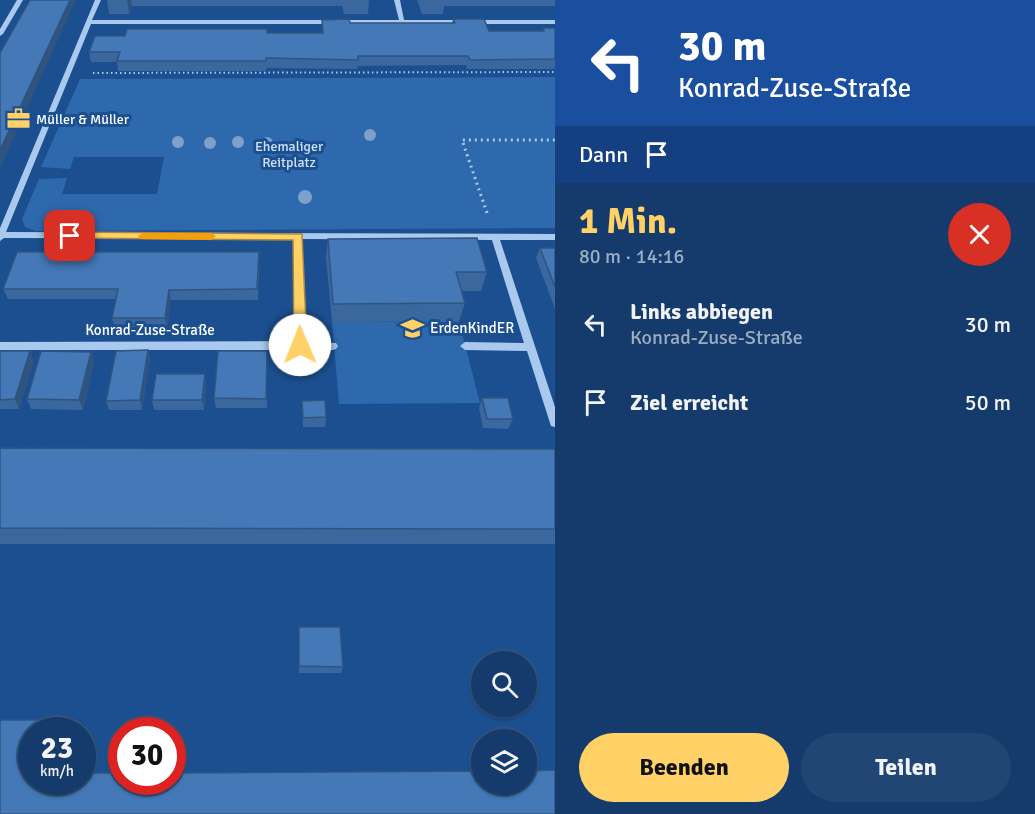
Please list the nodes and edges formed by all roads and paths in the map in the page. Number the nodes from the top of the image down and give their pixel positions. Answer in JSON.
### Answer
{"nodes":[{"id":1,"x":20,"y":0,"type":"edge"},
{"id":2,"x":98,"y":0,"type":"edge"},
{"id":3,"x":397,"y":0,"type":"edge"},
{"id":4,"x":89,"y":22,"type":"junction"},
{"id":5,"x":402,"y":22,"type":"junction"},
{"id":6,"x":555,"y":22,"type":"edge"},
{"id":7,"x":1,"y":31,"type":"edge"},
{"id":8,"x":555,"y":72,"type":"edge"},
{"id":9,"x":116,"y":73,"type":"edge"},
{"id":10,"x":555,"y":140,"type":"edge"},
{"id":11,"x":488,"y":216,"type":"dead end"},
{"id":12,"x":1,"y":237,"type":"edge"},
{"id":13,"x":298,"y":237,"type":"junction"},
{"id":14,"x":495,"y":237,"type":"junction"},
{"id":15,"x":555,"y":237,"type":"edge"},
{"id":16,"x":300,"y":345,"type":"junction"},
{"id":17,"x":0,"y":346,"type":"edge"},
{"id":18,"x":333,"y":346,"type":"dead end"},
{"id":19,"x":465,"y":346,"type":"dead end"},
{"id":20,"x":530,"y":347,"type":"junction"},
{"id":21,"x":555,"y":423,"type":"edge"}],
"edges":[{"from":1,"to":7,"type":"street"},
{"from":2,"to":4,"type":"street"},
{"from":3,"to":5,"type":"street"},
{"from":4,"to":5,"type":"street"},
{"from":4,"to":12,"type":"street"},
{"from":5,"to":6,"type":"street"},
{"from":8,"to":9,"type":"path"},
{"from":10,"to":11,"type":"path"},
{"from":12,"to":13,"type":"street"},
{"from":13,"to":14,"type":"street"},
{"from":13,"to":16,"type":"street"},
{"from":14,"to":15,"type":"street"},
{"from":14,"to":20,"type":"street"},
{"from":16,"to":17,"type":"street","name":"Konrad-Zuse-Straße"},
{"from":16,"to":18,"type":"street","name":"Konrad-Zuse-Straße"},
{"from":19,"to":20,"type":"street"},
{"from":20,"to":21,"type":"street"}]}
